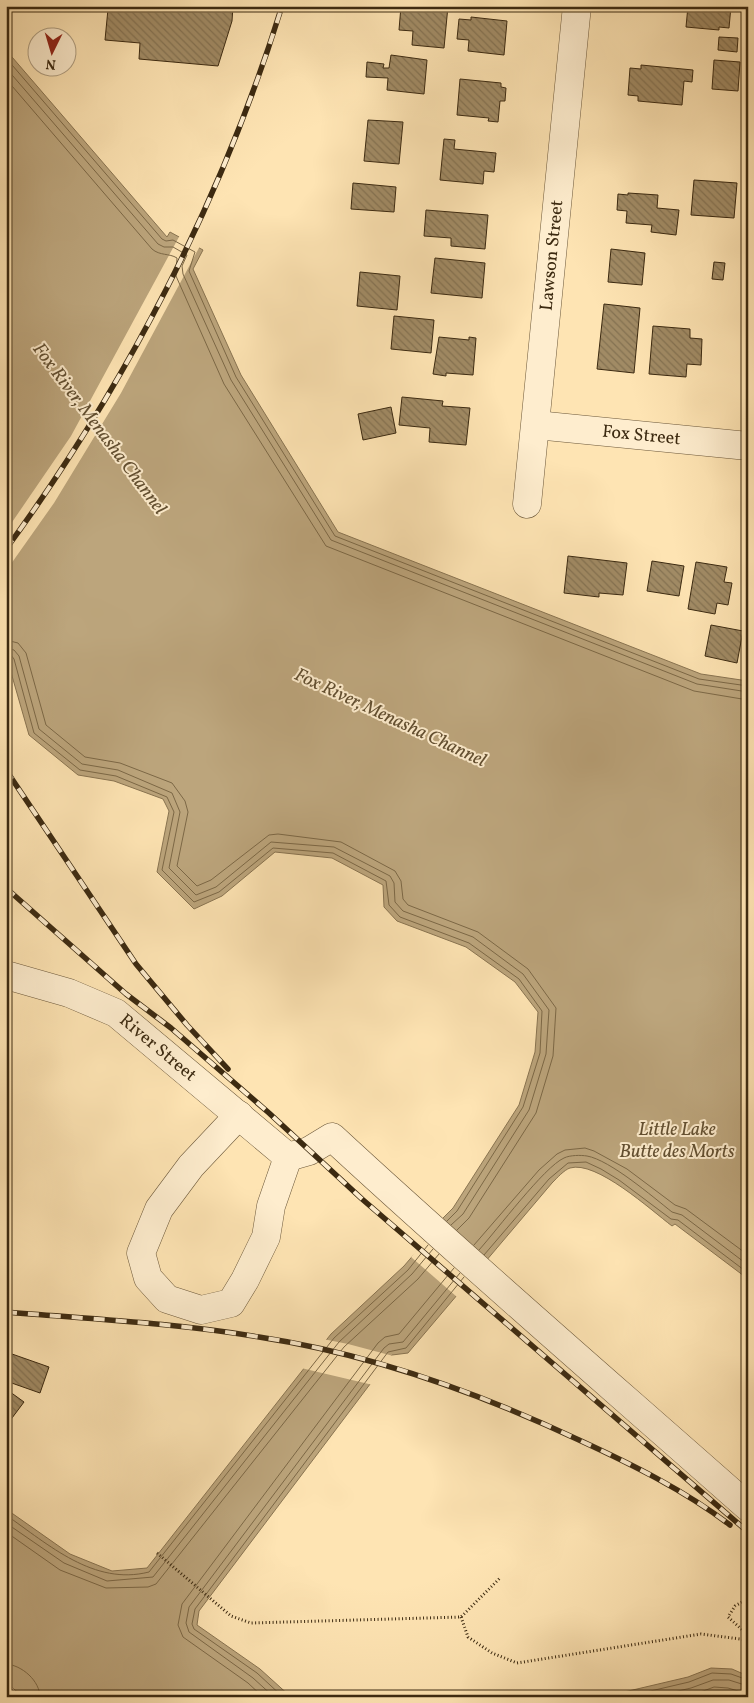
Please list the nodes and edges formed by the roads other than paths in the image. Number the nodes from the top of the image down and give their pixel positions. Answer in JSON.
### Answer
{"nodes":[{"id":1,"x":577,"y":6,"type":"edge"},
{"id":2,"x":536,"y":425,"type":"junction"},
{"id":3,"x":748,"y":446,"type":"edge"},
{"id":4,"x":527,"y":504,"type":"dead end"},
{"id":5,"x":6,"y":976,"type":"edge"},
{"id":6,"x":239,"y":1115,"type":"junction"},
{"id":7,"x":288,"y":1157,"type":"junction"},
{"id":8,"x":748,"y":1507,"type":"edge"}],
"edges":[{"from":1,"to":2,"type":"street","name":"Lawson Street"},
{"from":2,"to":3,"type":"street","name":"Fox Street"},
{"from":2,"to":4,"type":"street","name":"Lawson Street"},
{"from":5,"to":6,"type":"street","name":"River Street"},
{"from":6,"to":7,"type":"street","name":"River Street"},
{"from":6,"to":7,"type":"street"},
{"from":7,"to":8,"type":"street"}]}
